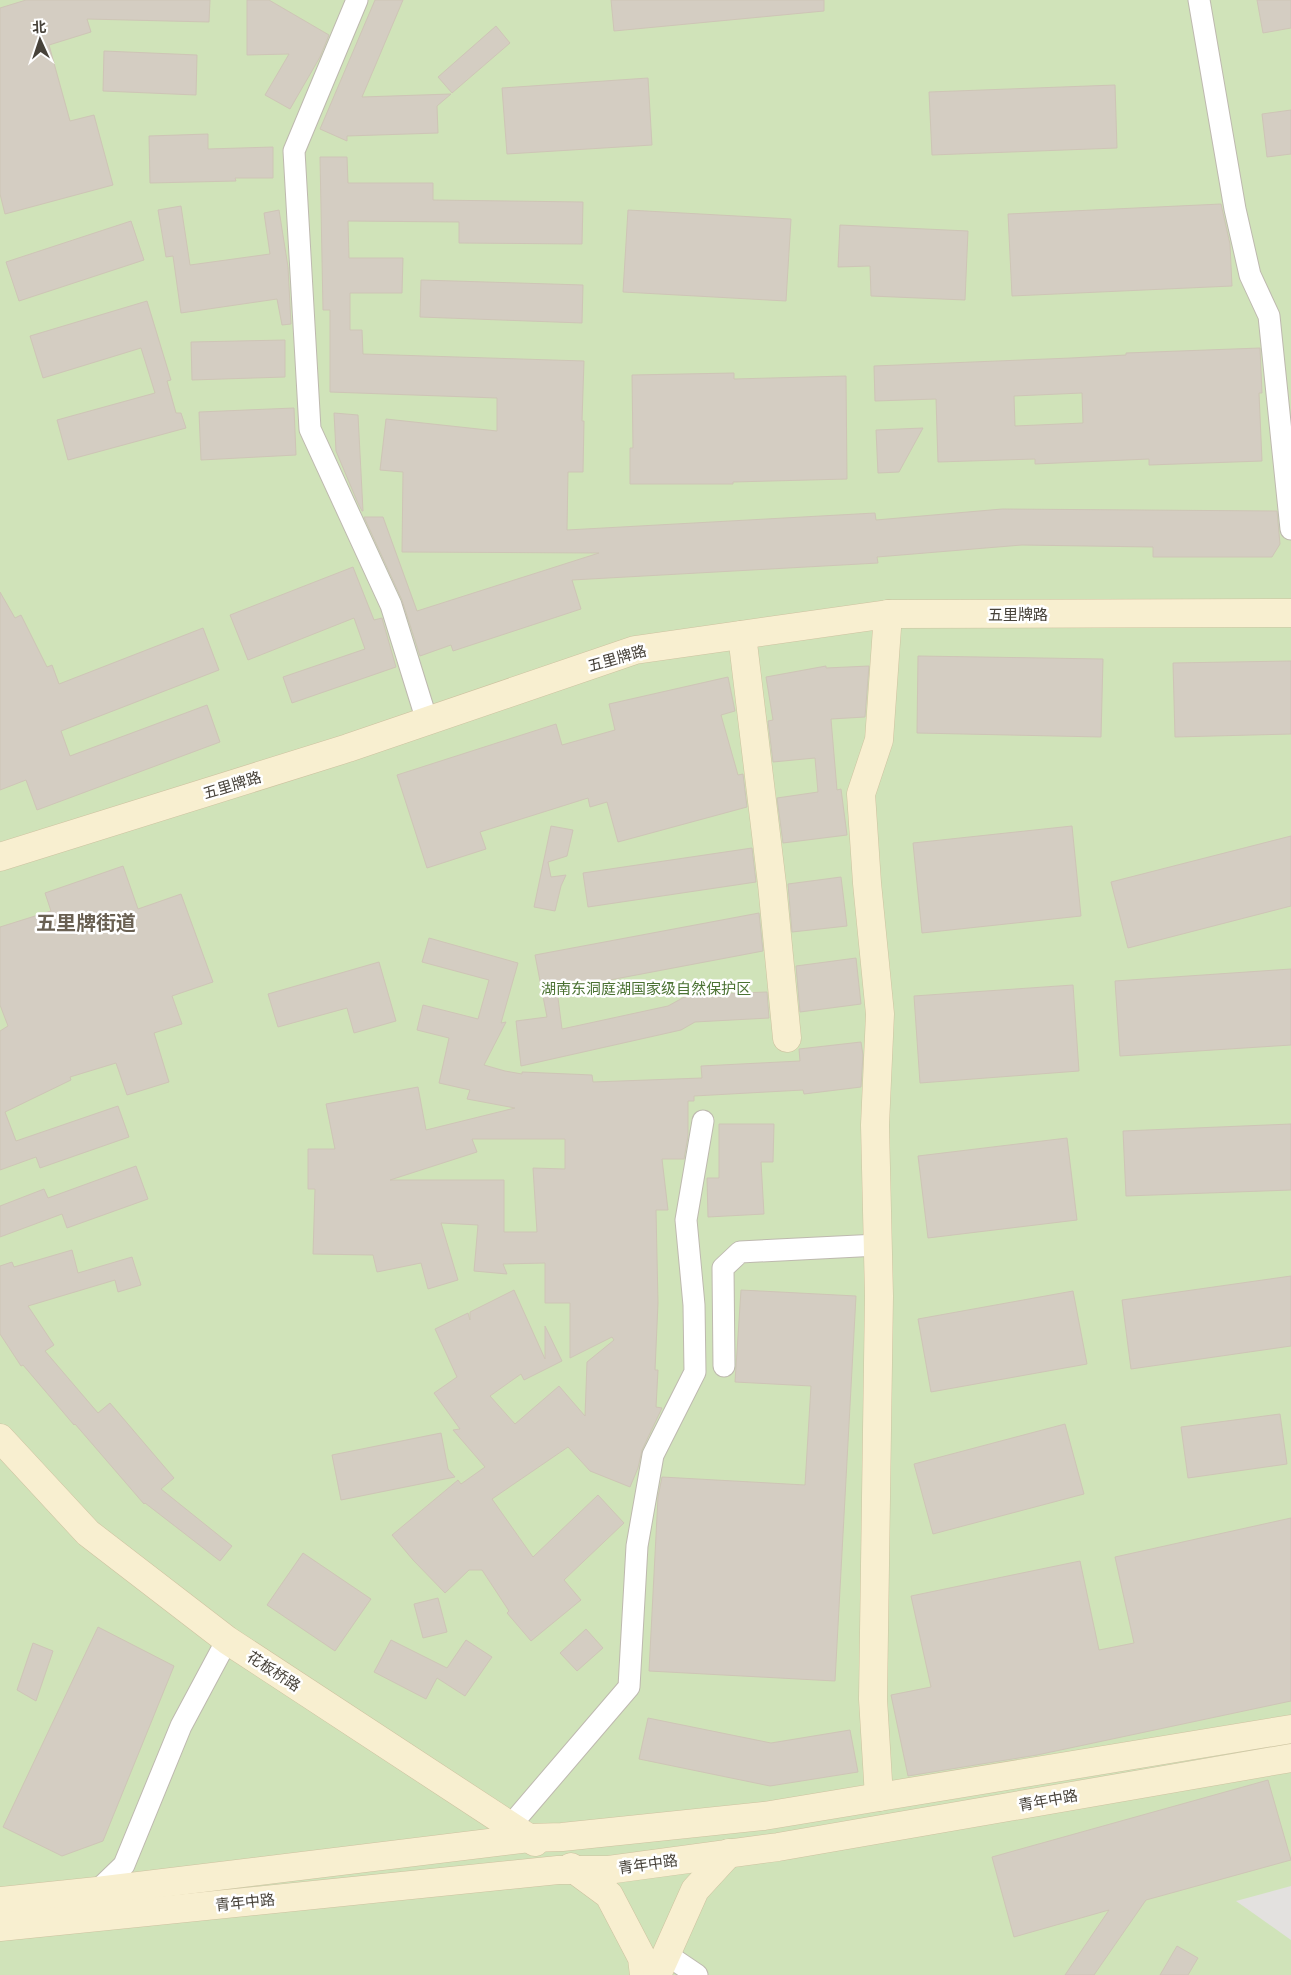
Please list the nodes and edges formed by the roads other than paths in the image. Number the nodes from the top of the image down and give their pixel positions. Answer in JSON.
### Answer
{"nodes":[{"id":1,"x":357,"y":0,"type":"edge"},
{"id":2,"x":1199,"y":0,"type":"edge"},
{"id":3,"x":1291,"y":529,"type":"edge"},
{"id":4,"x":1291,"y":596,"type":"edge"},
{"id":5,"x":1291,"y":613,"type":"edge"},
{"id":6,"x":888,"y":614,"type":"junction"},
{"id":7,"x":742,"y":635,"type":"junction"},
{"id":8,"x":424,"y":713,"type":"junction"},
{"id":9,"x":0,"y":840,"type":"edge"},
{"id":10,"x":0,"y":857,"type":"edge"},
{"id":11,"x":787,"y":1038,"type":"dead end"},
{"id":12,"x":703,"y":1121,"type":"dead end"},
{"id":13,"x":878,"y":1245,"type":"junction"},
{"id":14,"x":724,"y":1366,"type":"dead end"},
{"id":15,"x":0,"y":1438,"type":"edge"},
{"id":16,"x":227,"y":1640,"type":"junction"},
{"id":17,"x":1291,"y":1729,"type":"edge"},
{"id":18,"x":1291,"y":1758,"type":"edge"},
{"id":19,"x":879,"y":1797,"type":"junction"},
{"id":20,"x":520,"y":1832,"type":"junction"},
{"id":21,"x":729,"y":1853,"type":"junction"},
{"id":22,"x":576,"y":1870,"type":"junction"},
{"id":23,"x":97,"y":1891,"type":"junction"},
{"id":24,"x":0,"y":1901,"type":"edge"},
{"id":25,"x":0,"y":1927,"type":"edge"},
{"id":26,"x":662,"y":1965,"type":"edge"},
{"id":27,"x":644,"y":1975,"type":"edge"},
{"id":28,"x":697,"y":1975,"type":"edge"}],
"edges":[{"from":1,"to":8,"type":"street"},
{"from":2,"to":3,"type":"street"},
{"from":4,"to":8,"type":"main road","name":"五里牌路"},
{"from":5,"to":6,"type":"main road","name":"五里牌路"},
{"from":6,"to":7,"type":"main road","name":"五里牌路"},
{"from":6,"to":13,"type":"main road"},
{"from":7,"to":8,"type":"main road","name":"五里牌路"},
{"from":7,"to":11,"type":"main road"},
{"from":8,"to":9,"type":"main road","name":"五里牌路"},
{"from":8,"to":10,"type":"main road","name":"五里牌路"},
{"from":12,"to":20,"type":"street"},
{"from":13,"to":14,"type":"street"},
{"from":13,"to":19,"type":"main road"},
{"from":15,"to":16,"type":"main road","name":"花板桥路"},
{"from":16,"to":20,"type":"main road","name":"花板桥路"},
{"from":16,"to":23,"type":"street"},
{"from":17,"to":19,"type":"main road","name":"青年中路"},
{"from":18,"to":21,"type":"main road","name":"青年中路"},
{"from":19,"to":20,"type":"main road","name":"青年中路"},
{"from":20,"to":22,"type":"main road","name":"花板桥路"},
{"from":20,"to":23,"type":"main road","name":"青年中路"},
{"from":21,"to":22,"type":"main road","name":"青年中路"},
{"from":21,"to":26,"type":"main road"},
{"from":22,"to":25,"type":"main road","name":"青年中路"},
{"from":22,"to":27,"type":"main road","name":"花板桥路"},
{"from":23,"to":24,"type":"main road","name":"青年中路"},
{"from":26,"to":28,"type":"street"}]}
